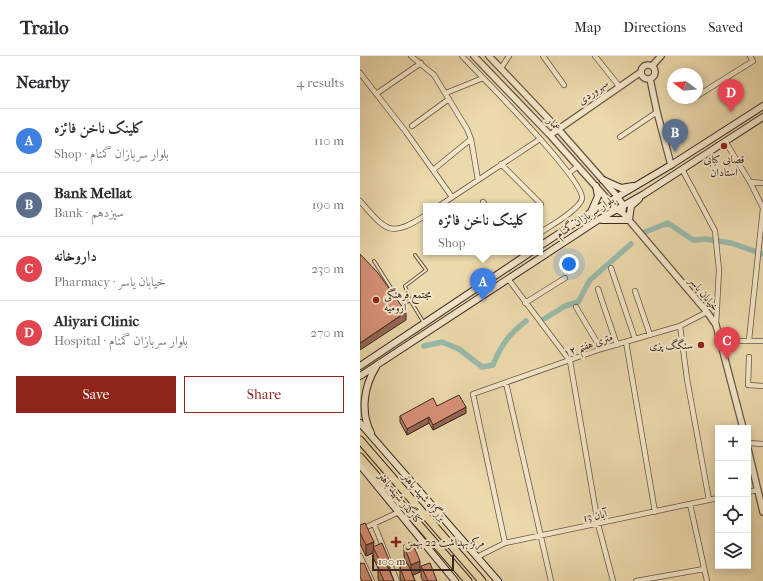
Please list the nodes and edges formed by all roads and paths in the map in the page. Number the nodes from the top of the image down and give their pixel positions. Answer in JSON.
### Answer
{"nodes":[{"id":1,"x":411,"y":56,"type":"edge"},
{"id":2,"x":462,"y":56,"type":"edge"},
{"id":3,"x":474,"y":56,"type":"edge"},
{"id":4,"x":489,"y":56,"type":"edge"},
{"id":5,"x":509,"y":56,"type":"edge"},
{"id":6,"x":543,"y":56,"type":"edge"},
{"id":7,"x":595,"y":56,"type":"edge"},
{"id":8,"x":661,"y":56,"type":"edge"},
{"id":9,"x":750,"y":56,"type":"edge"},
{"id":10,"x":421,"y":63,"type":"junction"},
{"id":11,"x":652,"y":66,"type":"junction"},
{"id":12,"x":501,"y":68,"type":"junction"},
{"id":13,"x":641,"y":72,"type":"junction"},
{"id":14,"x":360,"y":73,"type":"edge"},
{"id":15,"x":483,"y":78,"type":"junction"},
{"id":16,"x":650,"y":79,"type":"junction"},
{"id":17,"x":564,"y":85,"type":"dead end"},
{"id":18,"x":619,"y":86,"type":"junction"},
{"id":19,"x":703,"y":92,"type":"edge"},
{"id":20,"x":446,"y":93,"type":"junction"},
{"id":21,"x":376,"y":94,"type":"junction"},
{"id":22,"x":449,"y":99,"type":"junction"},
{"id":23,"x":763,"y":106,"type":"edge"},
{"id":24,"x":656,"y":112,"type":"junction"},
{"id":25,"x":763,"y":117,"type":"edge"},
{"id":26,"x":412,"y":126,"type":"dead end"},
{"id":27,"x":558,"y":129,"type":"junction"},
{"id":28,"x":550,"y":135,"type":"junction"},
{"id":29,"x":620,"y":137,"type":"dead end"},
{"id":30,"x":472,"y":139,"type":"junction"},
{"id":31,"x":540,"y":139,"type":"junction"},
{"id":32,"x":725,"y":141,"type":"junction"},
{"id":33,"x":501,"y":164,"type":"junction"},
{"id":34,"x":672,"y":165,"type":"junction"},
{"id":35,"x":578,"y":166,"type":"junction"},
{"id":36,"x":682,"y":169,"type":"junction"},
{"id":37,"x":433,"y":170,"type":"junction"},
{"id":38,"x":570,"y":173,"type":"junction"},
{"id":39,"x":478,"y":180,"type":"junction"},
{"id":40,"x":603,"y":180,"type":"junction"},
{"id":41,"x":750,"y":182,"type":"junction"},
{"id":42,"x":763,"y":183,"type":"edge"},
{"id":43,"x":638,"y":185,"type":"junction"},
{"id":44,"x":596,"y":186,"type":"junction"},
{"id":45,"x":644,"y":194,"type":"junction"},
{"id":46,"x":617,"y":196,"type":"junction"},
{"id":47,"x":452,"y":197,"type":"junction"},
{"id":48,"x":360,"y":201,"type":"edge"},
{"id":49,"x":610,"y":201,"type":"junction"},
{"id":50,"x":443,"y":203,"type":"edge"},
{"id":51,"x":540,"y":203,"type":"edge"},
{"id":52,"x":623,"y":205,"type":"junction"},
{"id":53,"x":762,"y":208,"type":"edge"},
{"id":54,"x":616,"y":209,"type":"junction"},
{"id":55,"x":590,"y":213,"type":"junction"},
{"id":56,"x":623,"y":213,"type":"junction"},
{"id":57,"x":423,"y":218,"type":"edge"},
{"id":58,"x":598,"y":220,"type":"junction"},
{"id":59,"x":629,"y":220,"type":"junction"},
{"id":60,"x":543,"y":231,"type":"edge"},
{"id":61,"x":543,"y":244,"type":"edge"},
{"id":62,"x":416,"y":255,"type":"dead end"},
{"id":63,"x":522,"y":255,"type":"edge"},
{"id":64,"x":374,"y":261,"type":"dead end"},
{"id":65,"x":611,"y":268,"type":"dead end"},
{"id":66,"x":566,"y":278,"type":"dead end"},
{"id":67,"x":508,"y":280,"type":"junction"},
{"id":68,"x":598,"y":289,"type":"dead end"},
{"id":69,"x":635,"y":291,"type":"dead end"},
{"id":70,"x":410,"y":300,"type":"junction"},
{"id":71,"x":525,"y":303,"type":"junction"},
{"id":72,"x":576,"y":307,"type":"dead end"},
{"id":73,"x":707,"y":312,"type":"junction"},
{"id":74,"x":425,"y":324,"type":"junction"},
{"id":75,"x":716,"y":325,"type":"junction"},
{"id":76,"x":680,"y":326,"type":"junction"},
{"id":77,"x":650,"y":335,"type":"junction"},
{"id":78,"x":635,"y":339,"type":"junction"},
{"id":79,"x":749,"y":340,"type":"junction"},
{"id":80,"x":720,"y":341,"type":"junction"},
{"id":81,"x":763,"y":341,"type":"edge"},
{"id":82,"x":626,"y":342,"type":"junction"},
{"id":83,"x":617,"y":345,"type":"junction"},
{"id":84,"x":601,"y":349,"type":"junction"},
{"id":85,"x":748,"y":358,"type":"dead end"},
{"id":86,"x":570,"y":361,"type":"junction"},
{"id":87,"x":362,"y":364,"type":"edge"},
{"id":88,"x":378,"y":365,"type":"junction"},
{"id":89,"x":360,"y":376,"type":"edge"},
{"id":90,"x":506,"y":383,"type":"junction"},
{"id":91,"x":763,"y":386,"type":"edge"},
{"id":92,"x":360,"y":423,"type":"edge"},
{"id":93,"x":742,"y":425,"type":"edge"},
{"id":94,"x":360,"y":439,"type":"edge"},
{"id":95,"x":376,"y":443,"type":"junction"},
{"id":96,"x":751,"y":443,"type":"edge"},
{"id":97,"x":763,"y":444,"type":"edge"},
{"id":98,"x":360,"y":457,"type":"edge"},
{"id":99,"x":751,"y":461,"type":"edge"},
{"id":100,"x":360,"y":465,"type":"edge"},
{"id":101,"x":758,"y":490,"type":"junction"},
{"id":102,"x":751,"y":491,"type":"edge"},
{"id":103,"x":715,"y":499,"type":"edge"},
{"id":104,"x":709,"y":500,"type":"junction"},
{"id":105,"x":690,"y":504,"type":"junction"},
{"id":106,"x":399,"y":512,"type":"junction"},
{"id":107,"x":655,"y":512,"type":"junction"},
{"id":108,"x":763,"y":512,"type":"edge"},
{"id":109,"x":374,"y":524,"type":"junction"},
{"id":110,"x":598,"y":524,"type":"junction"},
{"id":111,"x":360,"y":530,"type":"edge"},
{"id":112,"x":542,"y":537,"type":"junction"},
{"id":113,"x":505,"y":543,"type":"junction"},
{"id":114,"x":360,"y":556,"type":"edge"},
{"id":115,"x":477,"y":557,"type":"junction"},
{"id":116,"x":704,"y":570,"type":"junction"},
{"id":117,"x":656,"y":579,"type":"edge"},
{"id":118,"x":372,"y":581,"type":"edge"},
{"id":119,"x":397,"y":581,"type":"edge"},
{"id":120,"x":455,"y":581,"type":"edge"},
{"id":121,"x":468,"y":581,"type":"edge"},
{"id":122,"x":482,"y":581,"type":"edge"},
{"id":123,"x":498,"y":581,"type":"edge"},
{"id":124,"x":551,"y":581,"type":"edge"},
{"id":125,"x":613,"y":581,"type":"edge"},
{"id":126,"x":636,"y":581,"type":"edge"},
{"id":127,"x":707,"y":581,"type":"edge"}],
"edges":[{"from":1,"to":10,"type":"street"},
{"from":2,"to":15,"type":"street"},
{"from":3,"to":28,"type":"street","name":"عمار"},
{"from":4,"to":12,"type":"street","name":"عمار"},
{"from":5,"to":12,"type":"street"},
{"from":6,"to":17,"type":"street"},
{"from":7,"to":18,"type":"street"},
{"from":8,"to":11,"type":"street"},
{"from":9,"to":19,"type":"street"},
{"from":10,"to":20,"type":"street"},
{"from":10,"to":21,"type":"street"},
{"from":11,"to":13,"type":"street"},
{"from":11,"to":16,"type":"street"},
{"from":12,"to":27,"type":"street","name":"عمار"},
{"from":13,"to":16,"type":"street"},
{"from":13,"to":18,"type":"street","name":"سهروردی"},
{"from":14,"to":21,"type":"street"},
{"from":15,"to":20,"type":"street"},
{"from":15,"to":31,"type":"street"},
{"from":16,"to":24,"type":"street"},
{"from":18,"to":27,"type":"street","name":"سهروردی"},
{"from":20,"to":22,"type":"street"},
{"from":21,"to":37,"type":"street"},
{"from":22,"to":26,"type":"street"},
{"from":22,"to":30,"type":"street"},
{"from":23,"to":34,"type":"main road","name":"بلوار سربازان گمنام"},
{"from":24,"to":29,"type":"street"},
{"from":24,"to":34,"type":"street"},
{"from":25,"to":32,"type":"main road","name":"بلوار سربازان گمنام"},
{"from":27,"to":28,"type":"street","name":"سهروردی"},
{"from":27,"to":40,"type":"street","name":"عمار"},
{"from":28,"to":35,"type":"street","name":"عمار"},
{"from":30,"to":37,"type":"street"},
{"from":30,"to":39,"type":"street"},
{"from":31,"to":33,"type":"street"},
{"from":31,"to":38,"type":"street"},
{"from":32,"to":36,"type":"main road","name":"بلوار سربازان گمنام"},
{"from":32,"to":41,"type":"street"},
{"from":33,"to":39,"type":"street"},
{"from":33,"to":51,"type":"street"},
{"from":34,"to":43,"type":"main road","name":"بلوار سربازان گمنام"},
{"from":35,"to":38,"type":"street"},
{"from":35,"to":44,"type":"street","name":"عمار"},
{"from":36,"to":45,"type":"main road","name":"بلوار سربازان گمنام"},
{"from":36,"to":75,"type":"street"},
{"from":37,"to":47,"type":"street"},
{"from":38,"to":60,"type":"street"},
{"from":39,"to":47,"type":"street"},
{"from":40,"to":43,"type":"main road"},
{"from":40,"to":46,"type":"street","name":"عمار"},
{"from":41,"to":42,"type":"street"},
{"from":41,"to":53,"type":"street"},
{"from":43,"to":46,"type":"main road","name":"بلوار سربازان گمنام"},
{"from":44,"to":49,"type":"street","name":"عمار"},
{"from":44,"to":55,"type":"main road"},
{"from":45,"to":52,"type":"main road","name":"بلوار سربازان گمنام"},
{"from":45,"to":59,"type":"main road"},
{"from":46,"to":49,"type":"main road","name":"بلوار سربازان گمنام"},
{"from":46,"to":52,"type":"street","name":"عمار"},
{"from":47,"to":50,"type":"street"},
{"from":48,"to":57,"type":"street"},
{"from":49,"to":54,"type":"street","name":"عمار"},
{"from":49,"to":55,"type":"main road","name":"بلوار سربازان گمنام"},
{"from":52,"to":54,"type":"main road","name":"بلوار سربازان گمنام"},
{"from":52,"to":56,"type":"street"},
{"from":53,"to":79,"type":"street"},
{"from":54,"to":56,"type":"street","name":"خیابان یاسر"},
{"from":54,"to":58,"type":"main road","name":"بلوار سربازان گمنام"},
{"from":55,"to":61,"type":"main road","name":"بلوار سربازان گمنام"},
{"from":56,"to":59,"type":"street","name":"خیابان یاسر"},
{"from":58,"to":59,"type":"main road"},
{"from":58,"to":67,"type":"main road","name":"بلوار سربازان گمنام"},
{"from":59,"to":73,"type":"street","name":"خیابان یاسر"},
{"from":62,"to":70,"type":"lane"},
{"from":63,"to":74,"type":"main road"},
{"from":64,"to":70,"type":"lane"},
{"from":65,"to":78,"type":"street"},
{"from":66,"to":71,"type":"street"},
{"from":67,"to":71,"type":"street"},
{"from":67,"to":88,"type":"main road","name":"بلوار سربازان گمنام"},
{"from":68,"to":83,"type":"street"},
{"from":69,"to":77,"type":"street"},
{"from":70,"to":74,"type":"lane"},
{"from":71,"to":86,"type":"street"},
{"from":72,"to":84,"type":"street"},
{"from":73,"to":75,"type":"street","name":"خیابان یاسر"},
{"from":73,"to":76,"type":"street","name":"۱۲ متری هفتم"},
{"from":74,"to":87,"type":"main road"},
{"from":75,"to":80,"type":"street","name":"خیابان یاسر"},
{"from":76,"to":77,"type":"street","name":"۱۲ متری هفتم"},
{"from":76,"to":104,"type":"street"},
{"from":77,"to":78,"type":"street","name":"۱۲ متری هفتم"},
{"from":78,"to":82,"type":"street","name":"۱۲ متری هفتم"},
{"from":79,"to":80,"type":"street"},
{"from":79,"to":81,"type":"street"},
{"from":80,"to":93,"type":"street","name":"خیابان یاسر"},
{"from":82,"to":83,"type":"street","name":"۱۲ متری هفتم"},
{"from":82,"to":107,"type":"street"},
{"from":83,"to":84,"type":"street","name":"۱۲ متری هفتم"},
{"from":84,"to":86,"type":"street","name":"۱۲ متری هفتم"},
{"from":85,"to":91,"type":"street"},
{"from":86,"to":90,"type":"street","name":"۱۲ متری هفتم"},
{"from":86,"to":110,"type":"street"},
{"from":88,"to":89,"type":"main road","name":"بلوار سربازان گمنام"},
{"from":88,"to":95,"type":"main road"},
{"from":90,"to":112,"type":"street"},
{"from":90,"to":113,"type":"street","name":"۱۲ متری هفتم"},
{"from":92,"to":95,"type":"main road","name":"کنارگذر شهید باهنر"},
{"from":94,"to":95,"type":"main road"},
{"from":94,"to":122,"type":"highway","name":"بزرگراه شهید باهنر"},
{"from":95,"to":115,"type":"main road","name":"کنارگذر شهید باهنر"},
{"from":96,"to":97,"type":"street"},
{"from":98,"to":121,"type":"highway","name":"بزرگراه شهید باهنر"},
{"from":99,"to":101,"type":"street"},
{"from":100,"to":106,"type":"main road","name":"کنارگذر شهید باهنر"},
{"from":101,"to":102,"type":"street"},
{"from":101,"to":108,"type":"street"},
{"from":103,"to":104,"type":"street","name":"13 آبان"},
{"from":104,"to":105,"type":"street","name":"13 آبان"},
{"from":105,"to":107,"type":"street","name":"13 آبان"},
{"from":105,"to":116,"type":"street"},
{"from":106,"to":109,"type":"street"},
{"from":106,"to":120,"type":"main road","name":"کنارگذر شهید باهنر"},
{"from":107,"to":110,"type":"street","name":"13 آبان"},
{"from":109,"to":111,"type":"street"},
{"from":109,"to":119,"type":"street"},
{"from":110,"to":112,"type":"street","name":"13 آبان"},
{"from":110,"to":125,"type":"street"},
{"from":112,"to":113,"type":"street","name":"13 آبان"},
{"from":112,"to":124,"type":"street"},
{"from":113,"to":115,"type":"street","name":"13 آبان"},
{"from":114,"to":118,"type":"street"},
{"from":115,"to":123,"type":"main road","name":"کنارگذر شهید باهنر"},
{"from":116,"to":117,"type":"street"},
{"from":116,"to":127,"type":"street"},
{"from":117,"to":126,"type":"street"}]}
